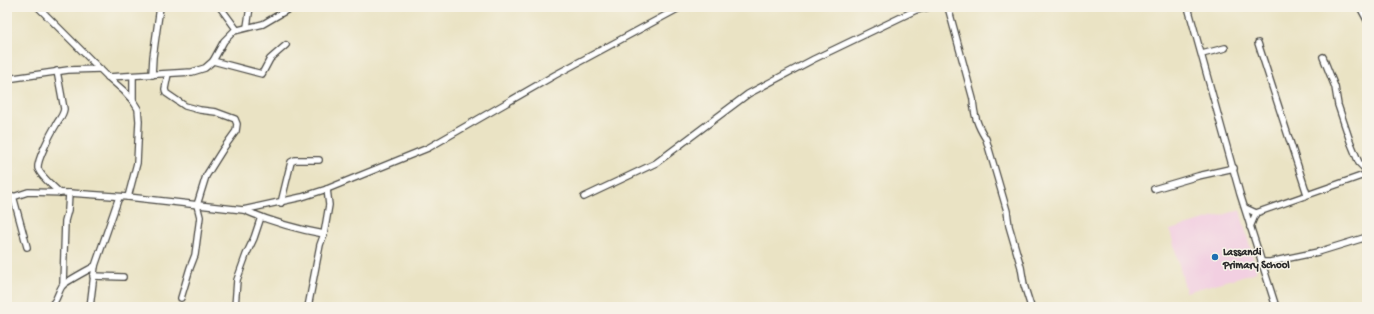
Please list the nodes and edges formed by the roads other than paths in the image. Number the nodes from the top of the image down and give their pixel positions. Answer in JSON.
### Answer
{"nodes":[{"id":1,"x":38,"y":7,"type":"edge"},
{"id":2,"x":160,"y":7,"type":"edge"},
{"id":3,"x":220,"y":7,"type":"edge"},
{"id":4,"x":250,"y":7,"type":"edge"},
{"id":5,"x":292,"y":7,"type":"edge"},
{"id":6,"x":681,"y":7,"type":"edge"},
{"id":7,"x":929,"y":7,"type":"edge"},
{"id":8,"x":948,"y":7,"type":"edge"},
{"id":9,"x":1188,"y":7,"type":"edge"},
{"id":10,"x":1360,"y":7,"type":"edge"},
{"id":11,"x":1367,"y":20,"type":"edge"},
{"id":12,"x":247,"y":27,"type":"junction"},
{"id":13,"x":237,"y":30,"type":"junction"},
{"id":14,"x":1258,"y":43,"type":"dead end"},
{"id":15,"x":286,"y":45,"type":"dead end"},
{"id":16,"x":1225,"y":48,"type":"dead end"},
{"id":17,"x":1202,"y":54,"type":"junction"},
{"id":18,"x":1323,"y":57,"type":"dead end"},
{"id":19,"x":213,"y":61,"type":"junction"},
{"id":20,"x":100,"y":69,"type":"junction"},
{"id":21,"x":57,"y":71,"type":"junction"},
{"id":22,"x":168,"y":74,"type":"junction"},
{"id":23,"x":152,"y":75,"type":"junction"},
{"id":24,"x":133,"y":76,"type":"junction"},
{"id":25,"x":108,"y":77,"type":"junction"},
{"id":26,"x":7,"y":79,"type":"edge"},
{"id":27,"x":133,"y":101,"type":"junction"},
{"id":28,"x":319,"y":160,"type":"dead end"},
{"id":29,"x":1234,"y":168,"type":"junction"},
{"id":30,"x":1367,"y":173,"type":"edge"},
{"id":31,"x":327,"y":189,"type":"junction"},
{"id":32,"x":1154,"y":189,"type":"dead end"},
{"id":33,"x":69,"y":192,"type":"junction"},
{"id":34,"x":60,"y":193,"type":"junction"},
{"id":35,"x":1307,"y":194,"type":"junction"},
{"id":36,"x":13,"y":196,"type":"junction"},
{"id":37,"x":119,"y":197,"type":"junction"},
{"id":38,"x":128,"y":197,"type":"junction"},
{"id":39,"x":584,"y":197,"type":"dead end"},
{"id":40,"x":7,"y":199,"type":"edge"},
{"id":41,"x":281,"y":203,"type":"junction"},
{"id":42,"x":197,"y":205,"type":"junction"},
{"id":43,"x":1245,"y":208,"type":"junction"},
{"id":44,"x":243,"y":210,"type":"junction"},
{"id":45,"x":1256,"y":213,"type":"junction"},
{"id":46,"x":261,"y":218,"type":"junction"},
{"id":47,"x":1250,"y":227,"type":"junction"},
{"id":48,"x":324,"y":234,"type":"junction"},
{"id":49,"x":1367,"y":237,"type":"edge"},
{"id":50,"x":27,"y":247,"type":"dead end"},
{"id":51,"x":1261,"y":262,"type":"junction"},
{"id":52,"x":95,"y":266,"type":"junction"},
{"id":53,"x":93,"y":276,"type":"junction"},
{"id":54,"x":123,"y":277,"type":"dead end"},
{"id":55,"x":63,"y":285,"type":"junction"},
{"id":56,"x":181,"y":298,"type":"dead end"},
{"id":57,"x":48,"y":307,"type":"edge"},
{"id":58,"x":90,"y":307,"type":"edge"},
{"id":59,"x":235,"y":307,"type":"edge"},
{"id":60,"x":308,"y":307,"type":"edge"},
{"id":61,"x":1031,"y":307,"type":"edge"},
{"id":62,"x":1276,"y":307,"type":"edge"}],
"edges":[{"from":1,"to":20,"type":"street"},
{"from":2,"to":23,"type":"street"},
{"from":3,"to":13,"type":"street"},
{"from":4,"to":12,"type":"street"},
{"from":5,"to":12,"type":"street"},
{"from":6,"to":31,"type":"street"},
{"from":7,"to":39,"type":"street"},
{"from":8,"to":61,"type":"street"},
{"from":9,"to":17,"type":"street"},
{"from":10,"to":11,"type":"street"},
{"from":12,"to":13,"type":"street"},
{"from":13,"to":19,"type":"street"},
{"from":14,"to":35,"type":"street"},
{"from":15,"to":19,"type":"street"},
{"from":16,"to":17,"type":"street"},
{"from":17,"to":29,"type":"street"},
{"from":18,"to":30,"type":"street"},
{"from":19,"to":22,"type":"street"},
{"from":20,"to":21,"type":"street"},
{"from":20,"to":25,"type":"street"},
{"from":21,"to":26,"type":"street"},
{"from":21,"to":34,"type":"street"},
{"from":22,"to":23,"type":"street"},
{"from":22,"to":42,"type":"street"},
{"from":23,"to":24,"type":"street"},
{"from":24,"to":25,"type":"street"},
{"from":24,"to":27,"type":"street"},
{"from":25,"to":27,"type":"street"},
{"from":27,"to":38,"type":"street"},
{"from":28,"to":41,"type":"street"},
{"from":29,"to":32,"type":"street"},
{"from":29,"to":43,"type":"street"},
{"from":30,"to":35,"type":"street"},
{"from":31,"to":41,"type":"street"},
{"from":31,"to":48,"type":"street"},
{"from":33,"to":34,"type":"street"},
{"from":33,"to":37,"type":"street"},
{"from":33,"to":55,"type":"street"},
{"from":34,"to":36,"type":"street"},
{"from":35,"to":45,"type":"street"},
{"from":36,"to":40,"type":"street"},
{"from":36,"to":50,"type":"street"},
{"from":37,"to":38,"type":"street"},
{"from":37,"to":52,"type":"street"},
{"from":38,"to":42,"type":"street"},
{"from":41,"to":44,"type":"street"},
{"from":42,"to":44,"type":"street"},
{"from":42,"to":56,"type":"street"},
{"from":43,"to":45,"type":"street"},
{"from":43,"to":47,"type":"street"},
{"from":44,"to":46,"type":"street"},
{"from":45,"to":47,"type":"street"},
{"from":46,"to":48,"type":"street"},
{"from":46,"to":59,"type":"street"},
{"from":47,"to":51,"type":"street"},
{"from":48,"to":60,"type":"street"},
{"from":49,"to":51,"type":"street"},
{"from":51,"to":62,"type":"street"},
{"from":52,"to":53,"type":"street"},
{"from":52,"to":55,"type":"street"},
{"from":53,"to":54,"type":"street"},
{"from":53,"to":58,"type":"street"},
{"from":55,"to":57,"type":"street"}]}
